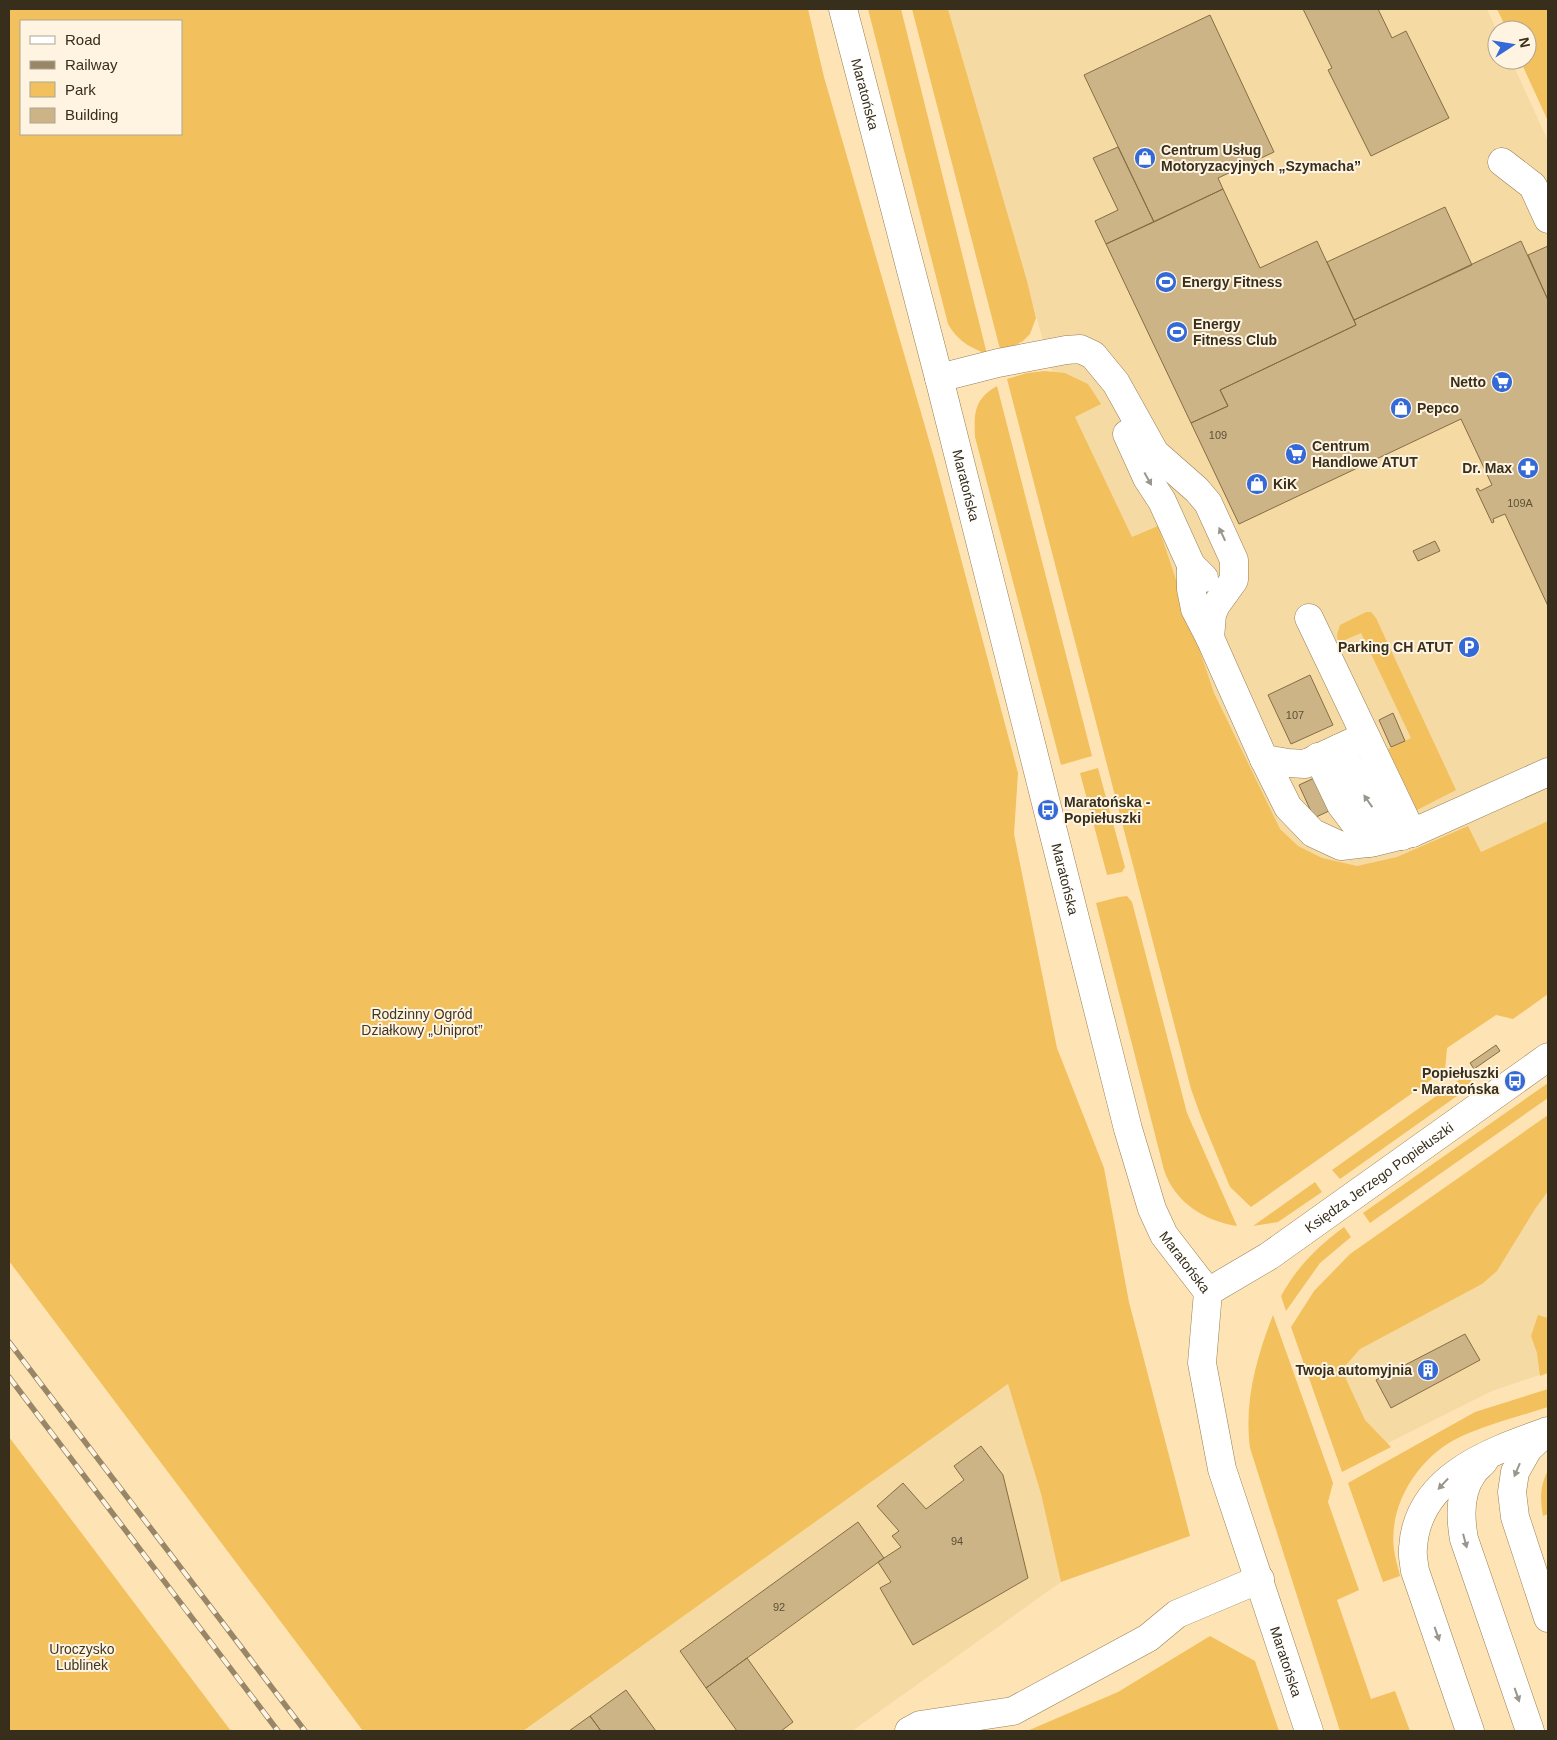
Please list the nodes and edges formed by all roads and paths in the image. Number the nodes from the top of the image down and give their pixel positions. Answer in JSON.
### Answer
{"nodes":[{"id":1,"x":843,"y":9,"type":"edge"},
{"id":2,"x":1502,"y":162,"type":"dead end"},
{"id":3,"x":1548,"y":219,"type":"edge"},
{"id":4,"x":1093,"y":355,"type":"junction"},
{"id":5,"x":939,"y":378,"type":"junction"},
{"id":6,"x":1191,"y":565,"type":"junction"},
{"id":7,"x":1234,"y":580,"type":"junction"},
{"id":8,"x":1309,"y":618,"type":"dead end"},
{"id":9,"x":1210,"y":638,"type":"junction"},
{"id":10,"x":1366,"y":736,"type":"junction"},
{"id":11,"x":1329,"y":752,"type":"junction"},
{"id":12,"x":1264,"y":759,"type":"junction"},
{"id":13,"x":1548,"y":772,"type":"edge"},
{"id":14,"x":1407,"y":834,"type":"junction"},
{"id":15,"x":1370,"y":843,"type":"junction"},
{"id":16,"x":1548,"y":1057,"type":"edge"},
{"id":17,"x":1208,"y":1292,"type":"junction"},
{"id":18,"x":1547,"y":1432,"type":"edge"},
{"id":19,"x":1494,"y":1451,"type":"junction"},
{"id":20,"x":1260,"y":1579,"type":"junction"},
{"id":21,"x":1548,"y":1618,"type":"edge"},
{"id":22,"x":909,"y":1731,"type":"edge"},
{"id":23,"x":1310,"y":1731,"type":"edge"},
{"id":24,"x":1470,"y":1731,"type":"edge"},
{"id":25,"x":1530,"y":1731,"type":"edge"}],
"edges":[{"from":1,"to":5,"type":"main road","name":"Maratońska"},
{"from":2,"to":3,"type":"main road"},
{"from":4,"to":5,"type":"main road"},
{"from":4,"to":6,"type":"main road","one_way":true},
{"from":7,"to":4,"type":"main road","one_way":true},
{"from":5,"to":17,"type":"main road","name":"Maratońska"},
{"from":6,"to":7,"type":"main road"},
{"from":6,"to":9,"type":"main road"},
{"from":7,"to":9,"type":"main road"},
{"from":8,"to":10,"type":"main road"},
{"from":9,"to":12,"type":"main road"},
{"from":10,"to":11,"type":"main road"},
{"from":10,"to":14,"type":"main road"},
{"from":11,"to":12,"type":"main road"},
{"from":14,"to":11,"type":"main road","one_way":true},
{"from":11,"to":15,"type":"main road"},
{"from":12,"to":15,"type":"main road"},
{"from":13,"to":14,"type":"main road"},
{"from":14,"to":15,"type":"main road"},
{"from":16,"to":17,"type":"main road","name":"Księdza Jerzego Popiełuszki"},
{"from":17,"to":20,"type":"main road","name":"Maratońska"},
{"from":18,"to":19,"type":"main road"},
{"from":18,"to":21,"type":"main road","one_way":true},
{"from":19,"to":24,"type":"main road","one_way":true},
{"from":19,"to":25,"type":"main road","one_way":true},
{"from":20,"to":22,"type":"main road"},
{"from":20,"to":23,"type":"main road","name":"Maratońska"}]}
